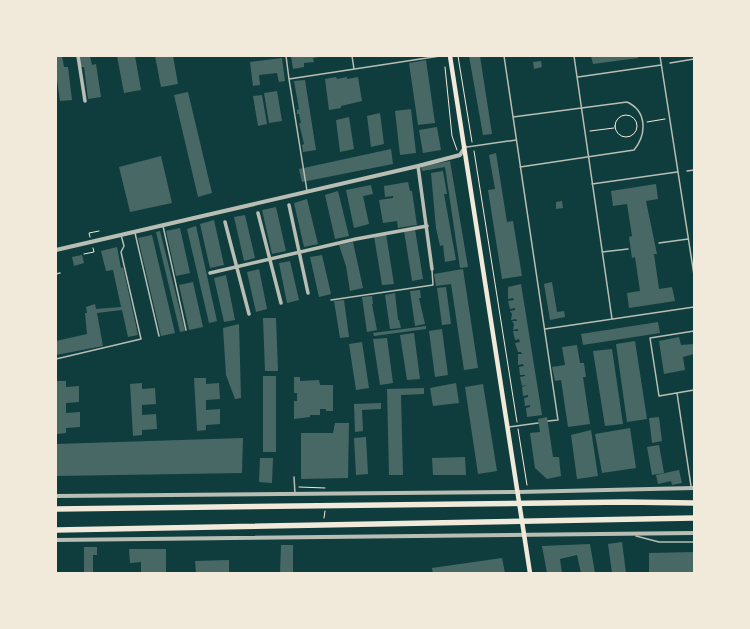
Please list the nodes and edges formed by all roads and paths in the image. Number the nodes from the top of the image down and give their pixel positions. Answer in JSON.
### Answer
{"nodes":[{"id":1,"x":78,"y":56,"type":"edge"},
{"id":2,"x":286,"y":56,"type":"edge"},
{"id":3,"x":352,"y":56,"type":"edge"},
{"id":4,"x":440,"y":56,"type":"edge"},
{"id":5,"x":450,"y":56,"type":"edge"},
{"id":6,"x":458,"y":56,"type":"edge"},
{"id":7,"x":504,"y":56,"type":"edge"},
{"id":8,"x":574,"y":56,"type":"edge"},
{"id":9,"x":660,"y":56,"type":"edge"},
{"id":10,"x":694,"y":59,"type":"edge"},
{"id":11,"x":670,"y":63,"type":"dead end"},
{"id":12,"x":661,"y":65,"type":"junction"},
{"id":13,"x":354,"y":69,"type":"junction"},
{"id":14,"x":577,"y":77,"type":"junction"},
{"id":15,"x":289,"y":78,"type":"junction"},
{"id":16,"x":85,"y":101,"type":"dead end"},
{"id":17,"x":581,"y":107,"type":"junction"},
{"id":18,"x":513,"y":117,"type":"junction"},
{"id":19,"x":669,"y":119,"type":"junction"},
{"id":20,"x":643,"y":122,"type":"junction"},
{"id":21,"x":615,"y":128,"type":"junction"},
{"id":22,"x":584,"y":132,"type":"junction"},
{"id":23,"x":516,"y":140,"type":"junction"},
{"id":24,"x":473,"y":146,"type":"junction"},
{"id":25,"x":465,"y":147,"type":"junction"},
{"id":26,"x":588,"y":157,"type":"junction"},
{"id":27,"x":418,"y":166,"type":"junction"},
{"id":28,"x":520,"y":167,"type":"junction"},
{"id":29,"x":694,"y":170,"type":"edge"},
{"id":30,"x":687,"y":171,"type":"dead end"},
{"id":31,"x":678,"y":172,"type":"junction"},
{"id":32,"x":592,"y":184,"type":"junction"},
{"id":33,"x":307,"y":192,"type":"junction"},
{"id":34,"x":289,"y":205,"type":"dead end"},
{"id":35,"x":258,"y":213,"type":"dead end"},
{"id":36,"x":225,"y":222,"type":"dead end"},
{"id":37,"x":162,"y":225,"type":"junction"},
{"id":38,"x":427,"y":226,"type":"junction"},
{"id":39,"x":99,"y":231,"type":"dead end"},
{"id":40,"x":135,"y":232,"type":"junction"},
{"id":41,"x":89,"y":233,"type":"dead end"},
{"id":42,"x":121,"y":235,"type":"junction"},
{"id":43,"x":688,"y":239,"type":"junction"},
{"id":44,"x":659,"y":243,"type":"dead end"},
{"id":45,"x":628,"y":248,"type":"dead end"},
{"id":46,"x":56,"y":250,"type":"edge"},
{"id":47,"x":300,"y":251,"type":"junction"},
{"id":48,"x":94,"y":252,"type":"dead end"},
{"id":49,"x":602,"y":252,"type":"junction"},
{"id":50,"x":84,"y":254,"type":"dead end"},
{"id":51,"x":269,"y":258,"type":"junction"},
{"id":52,"x":236,"y":266,"type":"junction"},
{"id":53,"x":432,"y":269,"type":"joint"},
{"id":54,"x":60,"y":273,"type":"dead end"},
{"id":55,"x":210,"y":273,"type":"dead end"},
{"id":56,"x":56,"y":274,"type":"edge"},
{"id":57,"x":694,"y":275,"type":"edge"},
{"id":58,"x":308,"y":293,"type":"dead end"},
{"id":59,"x":330,"y":300,"type":"dead end"},
{"id":60,"x":280,"y":303,"type":"dead end"},
{"id":61,"x":694,"y":308,"type":"edge"},
{"id":62,"x":249,"y":314,"type":"dead end"},
{"id":63,"x":612,"y":319,"type":"junction"},
{"id":64,"x":545,"y":329,"type":"junction"},
{"id":65,"x":186,"y":330,"type":"dead end"},
{"id":66,"x":694,"y":331,"type":"edge"},
{"id":67,"x":159,"y":336,"type":"dead end"},
{"id":68,"x":56,"y":360,"type":"edge"},
{"id":69,"x":694,"y":390,"type":"edge"},
{"id":70,"x":677,"y":393,"type":"junction"},
{"id":71,"x":548,"y":421,"type":"dead end"},
{"id":72,"x":538,"y":423,"type":"dead end"},
{"id":73,"x":518,"y":426,"type":"junction"},
{"id":74,"x":508,"y":427,"type":"junction"},
{"id":75,"x":294,"y":477,"type":"dead end"},
{"id":76,"x":302,"y":487,"type":"dead end"},
{"id":77,"x":693,"y":488,"type":"edge"},
{"id":78,"x":519,"y":492,"type":"junction"},
{"id":79,"x":528,"y":492,"type":"junction"},
{"id":80,"x":295,"y":494,"type":"junction"},
{"id":81,"x":325,"y":495,"type":"dead end"},
{"id":82,"x":56,"y":496,"type":"edge"},
{"id":83,"x":520,"y":503,"type":"junction"},
{"id":84,"x":694,"y":503,"type":"edge"},
{"id":85,"x":56,"y":509,"type":"edge"},
{"id":86,"x":325,"y":511,"type":"dead end"},
{"id":87,"x":324,"y":518,"type":"dead end"},
{"id":88,"x":694,"y":518,"type":"edge"},
{"id":89,"x":522,"y":521,"type":"junction"},
{"id":90,"x":56,"y":530,"type":"edge"},
{"id":91,"x":694,"y":533,"type":"edge"},
{"id":92,"x":631,"y":534,"type":"junction"},
{"id":93,"x":524,"y":536,"type":"junction"},
{"id":94,"x":56,"y":540,"type":"edge"},
{"id":95,"x":694,"y":542,"type":"edge"},
{"id":96,"x":530,"y":573,"type":"edge"}],
"edges":[{"from":1,"to":16,"type":"street"},
{"from":2,"to":15,"type":"lane"},
{"from":3,"to":13,"type":"lane"},
{"from":4,"to":13,"type":"lane"},
{"from":5,"to":25,"type":"main road"},
{"from":6,"to":24,"type":"path"},
{"from":7,"to":18,"type":"lane"},
{"from":8,"to":14,"type":"lane"},
{"from":9,"to":12,"type":"lane"},
{"from":10,"to":11,"type":"lane"},
{"from":12,"to":14,"type":"lane"},
{"from":12,"to":19,"type":"lane"},
{"from":13,"to":15,"type":"lane"},
{"from":14,"to":17,"type":"lane"},
{"from":15,"to":33,"type":"lane"},
{"from":17,"to":18,"type":"lane"},
{"from":17,"to":20,"type":"lane"},
{"from":17,"to":22,"type":"lane"},
{"from":18,"to":23,"type":"lane"},
{"from":19,"to":20,"type":"path"},
{"from":19,"to":31,"type":"lane"},
{"from":20,"to":26,"type":"lane"},
{"from":21,"to":21,"type":"path"},
{"from":21,"to":22,"type":"path"},
{"from":22,"to":26,"type":"lane"},
{"from":23,"to":24,"type":"lane"},
{"from":23,"to":28,"type":"lane"},
{"from":24,"to":25,"type":"lane"},
{"from":24,"to":73,"type":"path"},
{"from":25,"to":27,"type":"street"},
{"from":25,"to":74,"type":"main road"},
{"from":26,"to":28,"type":"lane"},
{"from":26,"to":32,"type":"lane"},
{"from":27,"to":33,"type":"street"},
{"from":27,"to":38,"type":"street"},
{"from":28,"to":64,"type":"lane"},
{"from":29,"to":30,"type":"lane"},
{"from":31,"to":32,"type":"lane"},
{"from":31,"to":43,"type":"lane"},
{"from":32,"to":49,"type":"lane"},
{"from":33,"to":37,"type":"street"},
{"from":34,"to":47,"type":"street"},
{"from":35,"to":51,"type":"street"},
{"from":36,"to":52,"type":"street"},
{"from":37,"to":40,"type":"street"},
{"from":37,"to":65,"type":"lane"},
{"from":38,"to":47,"type":"street"},
{"from":38,"to":53,"type":"street"},
{"from":39,"to":41,"type":"path"},
{"from":40,"to":42,"type":"street"},
{"from":40,"to":67,"type":"lane"},
{"from":42,"to":46,"type":"street"},
{"from":42,"to":68,"type":"lane"},
{"from":43,"to":44,"type":"lane"},
{"from":43,"to":57,"type":"lane"},
{"from":45,"to":49,"type":"lane"},
{"from":47,"to":51,"type":"street"},
{"from":47,"to":58,"type":"street"},
{"from":48,"to":50,"type":"path"},
{"from":49,"to":63,"type":"lane"},
{"from":51,"to":52,"type":"street"},
{"from":51,"to":60,"type":"street"},
{"from":52,"to":55,"type":"street"},
{"from":52,"to":62,"type":"street"},
{"from":53,"to":59,"type":"lane"},
{"from":54,"to":56,"type":"lane"},
{"from":61,"to":63,"type":"lane"},
{"from":63,"to":64,"type":"lane"},
{"from":64,"to":71,"type":"lane"},
{"from":66,"to":70,"type":"lane"},
{"from":69,"to":70,"type":"lane"},
{"from":70,"to":77,"type":"lane"},
{"from":72,"to":73,"type":"lane"},
{"from":73,"to":74,"type":"lane"},
{"from":73,"to":79,"type":"path"},
{"from":74,"to":78,"type":"main road"},
{"from":75,"to":80,"type":"lane"},
{"from":76,"to":81,"type":"path"},
{"from":77,"to":79,"type":"street"},
{"from":78,"to":79,"type":"street"},
{"from":78,"to":80,"type":"street"},
{"from":78,"to":83,"type":"main road"},
{"from":80,"to":82,"type":"street"},
{"from":83,"to":84,"type":"main road"},
{"from":83,"to":85,"type":"main road"},
{"from":83,"to":89,"type":"main road"},
{"from":86,"to":87,"type":"path"},
{"from":88,"to":89,"type":"main road"},
{"from":89,"to":90,"type":"main road"},
{"from":89,"to":93,"type":"main road"},
{"from":91,"to":92,"type":"street"},
{"from":92,"to":93,"type":"street"},
{"from":92,"to":95,"type":"lane"},
{"from":93,"to":94,"type":"street"},
{"from":93,"to":96,"type":"main road"}]}
